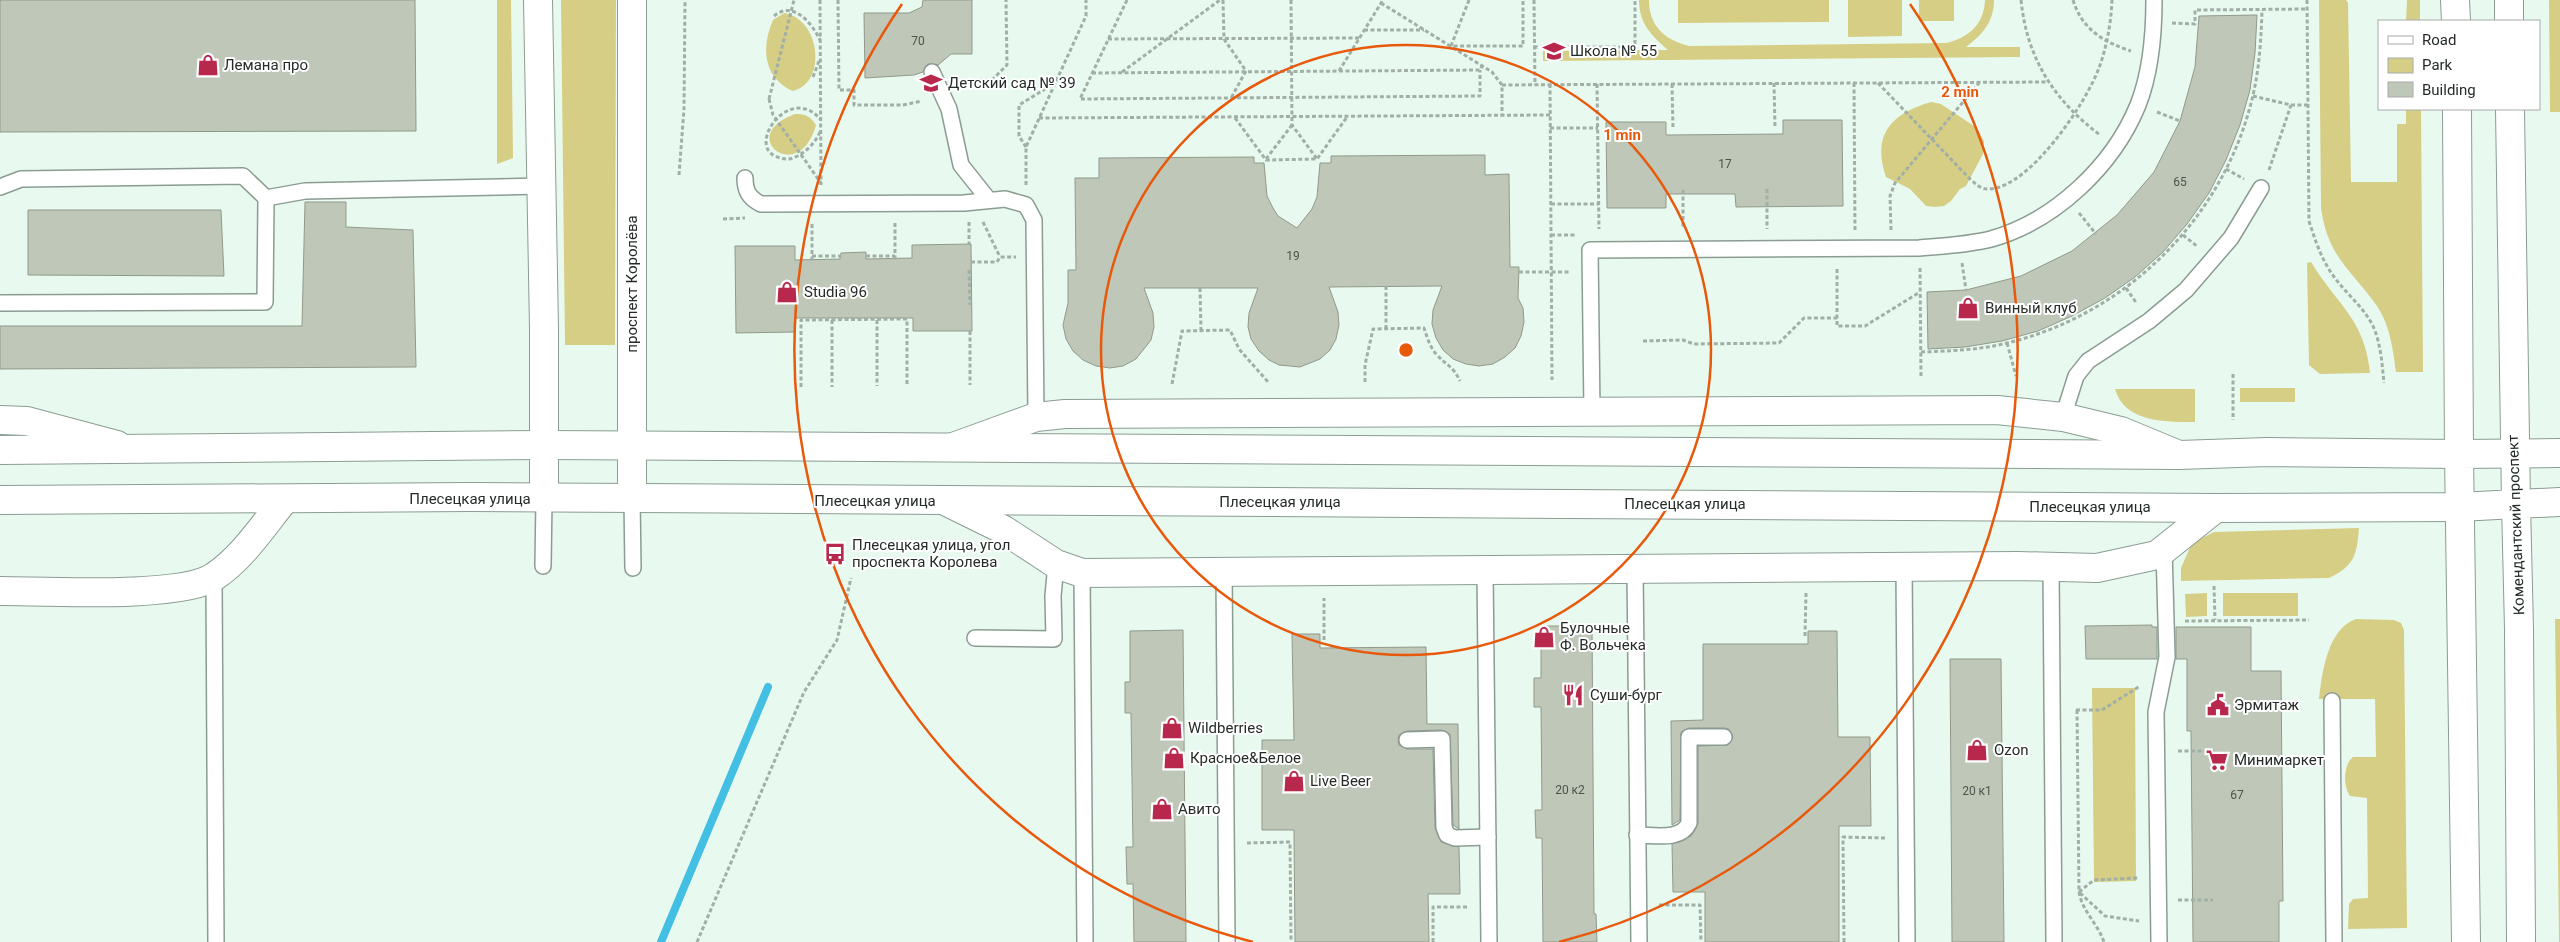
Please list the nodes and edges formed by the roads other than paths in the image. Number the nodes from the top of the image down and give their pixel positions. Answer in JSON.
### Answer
{"nodes":[{"id":1,"x":538,"y":0,"type":"edge"},
{"id":2,"x":632,"y":0,"type":"edge"},
{"id":3,"x":2154,"y":0,"type":"edge"},
{"id":4,"x":2456,"y":0,"type":"edge"},
{"id":5,"x":2509,"y":0,"type":"edge"},
{"id":6,"x":2456,"y":20,"type":"edge"},
{"id":7,"x":2509,"y":20,"type":"edge"},
{"id":8,"x":932,"y":72,"type":"dead end"},
{"id":9,"x":2457,"y":110,"type":"edge"},
{"id":10,"x":2510,"y":110,"type":"edge"},
{"id":11,"x":745,"y":178,"type":"dead end"},
{"id":12,"x":541,"y":186,"type":"junction"},
{"id":13,"x":0,"y":187,"type":"edge"},
{"id":14,"x":2261,"y":188,"type":"road end"},
{"id":15,"x":266,"y":198,"type":"junction"},
{"id":16,"x":988,"y":199,"type":"junction"},
{"id":17,"x":0,"y":303,"type":"edge"},
{"id":18,"x":1592,"y":412,"type":"junction"},
{"id":19,"x":1036,"y":417,"type":"junction"},
{"id":20,"x":2063,"y":417,"type":"junction"},
{"id":21,"x":0,"y":420,"type":"edge"},
{"id":22,"x":545,"y":445,"type":"junction"},
{"id":23,"x":632,"y":446,"type":"junction"},
{"id":24,"x":951,"y":447,"type":"junction"},
{"id":25,"x":0,"y":450,"type":"edge"},
{"id":26,"x":138,"y":450,"type":"junction"},
{"id":27,"x":2513,"y":453,"type":"junction"},
{"id":28,"x":2560,"y":453,"type":"edge"},
{"id":29,"x":2459,"y":454,"type":"junction"},
{"id":30,"x":2179,"y":455,"type":"junction"},
{"id":31,"x":544,"y":499,"type":"junction"},
{"id":32,"x":0,"y":500,"type":"edge"},
{"id":33,"x":284,"y":500,"type":"junction"},
{"id":34,"x":632,"y":500,"type":"junction"},
{"id":35,"x":945,"y":501,"type":"junction"},
{"id":36,"x":2560,"y":502,"type":"edge"},
{"id":37,"x":2516,"y":504,"type":"junction"},
{"id":38,"x":2459,"y":507,"type":"junction"},
{"id":39,"x":2216,"y":508,"type":"junction"},
{"id":40,"x":2164,"y":549,"type":"junction"},
{"id":41,"x":1056,"y":564,"type":"junction"},
{"id":42,"x":544,"y":566,"type":"dead end"},
{"id":43,"x":1904,"y":567,"type":"junction"},
{"id":44,"x":2051,"y":567,"type":"junction"},
{"id":45,"x":633,"y":568,"type":"dead end"},
{"id":46,"x":1635,"y":569,"type":"junction"},
{"id":47,"x":1485,"y":570,"type":"junction"},
{"id":48,"x":1224,"y":572,"type":"junction"},
{"id":49,"x":1082,"y":573,"type":"junction"},
{"id":50,"x":214,"y":578,"type":"junction"},
{"id":51,"x":0,"y":591,"type":"edge"},
{"id":52,"x":975,"y":638,"type":"dead end"},
{"id":53,"x":2332,"y":701,"type":"dead end"},
{"id":54,"x":1724,"y":737,"type":"dead end"},
{"id":55,"x":1407,"y":740,"type":"dead end"},
{"id":56,"x":1638,"y":835,"type":"junction"},
{"id":57,"x":1488,"y":837,"type":"junction"},
{"id":58,"x":216,"y":942,"type":"edge"},
{"id":59,"x":1086,"y":942,"type":"edge"},
{"id":60,"x":1227,"y":942,"type":"edge"},
{"id":61,"x":1489,"y":942,"type":"edge"},
{"id":62,"x":1639,"y":942,"type":"edge"},
{"id":63,"x":1907,"y":942,"type":"edge"},
{"id":64,"x":2054,"y":942,"type":"edge"},
{"id":65,"x":2158,"y":942,"type":"edge"},
{"id":66,"x":2334,"y":942,"type":"edge"},
{"id":67,"x":2466,"y":942,"type":"edge"},
{"id":68,"x":2521,"y":942,"type":"edge"}],
"edges":[{"from":1,"to":12,"type":"main road"},
{"from":2,"to":23,"type":"main road","name":"проспект Королёва"},
{"from":3,"to":18,"type":"lane"},
{"from":4,"to":6,"type":"main road"},
{"from":5,"to":7,"type":"main road"},
{"from":8,"to":16,"type":"lane"},
{"from":9,"to":29,"type":"main road"},
{"from":10,"to":27,"type":"main road","name":"Комендантский проспект"},
{"from":11,"to":16,"type":"lane"},
{"from":12,"to":15,"type":"lane"},
{"from":12,"to":22,"type":"main road"},
{"from":13,"to":15,"type":"lane"},
{"from":14,"to":20,"type":"lane"},
{"from":15,"to":17,"type":"lane"},
{"from":16,"to":19,"type":"lane"},
{"from":18,"to":19,"type":"main road"},
{"from":18,"to":20,"type":"main road"},
{"from":19,"to":24,"type":"main road"},
{"from":20,"to":30,"type":"main road"},
{"from":21,"to":26,"type":"main road"},
{"from":22,"to":23,"type":"main road"},
{"from":22,"to":26,"type":"main road"},
{"from":22,"to":31,"type":"main road"},
{"from":23,"to":24,"type":"main road"},
{"from":23,"to":34,"type":"main road","name":"проспект Королёва"},
{"from":24,"to":30,"type":"main road"},
{"from":25,"to":26,"type":"main road"},
{"from":27,"to":28,"type":"main road"},
{"from":27,"to":29,"type":"main road"},
{"from":27,"to":37,"type":"main road","name":"Комендантский проспект"},
{"from":29,"to":30,"type":"main road"},
{"from":29,"to":38,"type":"main road"},
{"from":31,"to":33,"type":"main road","name":"Плесецкая улица"},
{"from":31,"to":34,"type":"main road","name":"Плесецкая улица"},
{"from":31,"to":42,"type":"lane"},
{"from":32,"to":33,"type":"main road","name":"Плесецкая улица"},
{"from":33,"to":50,"type":"main road"},
{"from":34,"to":35,"type":"main road","name":"Плесецкая улица"},
{"from":34,"to":45,"type":"lane","name":"проспект Королёва"},
{"from":35,"to":39,"type":"main road","name":"Плесецкая улица"},
{"from":35,"to":41,"type":"main road"},
{"from":36,"to":37,"type":"main road","name":"Плесецкая улица"},
{"from":37,"to":38,"type":"main road","name":"Плесецкая улица"},
{"from":37,"to":68,"type":"main road","name":"Комендантский проспект"},
{"from":38,"to":39,"type":"main road","name":"Плесецкая улица"},
{"from":38,"to":67,"type":"main road"},
{"from":39,"to":40,"type":"main road"},
{"from":40,"to":44,"type":"main road"},
{"from":40,"to":65,"type":"lane"},
{"from":41,"to":49,"type":"main road"},
{"from":41,"to":52,"type":"lane"},
{"from":43,"to":44,"type":"main road"},
{"from":43,"to":46,"type":"main road"},
{"from":43,"to":63,"type":"lane"},
{"from":44,"to":64,"type":"lane"},
{"from":46,"to":47,"type":"main road"},
{"from":46,"to":56,"type":"lane"},
{"from":47,"to":48,"type":"main road"},
{"from":47,"to":57,"type":"lane"},
{"from":48,"to":49,"type":"main road"},
{"from":48,"to":60,"type":"lane"},
{"from":49,"to":59,"type":"lane"},
{"from":50,"to":51,"type":"main road"},
{"from":50,"to":58,"type":"lane"},
{"from":53,"to":66,"type":"lane"},
{"from":54,"to":56,"type":"lane"},
{"from":55,"to":57,"type":"lane"},
{"from":56,"to":62,"type":"lane"},
{"from":57,"to":61,"type":"lane"}]}
